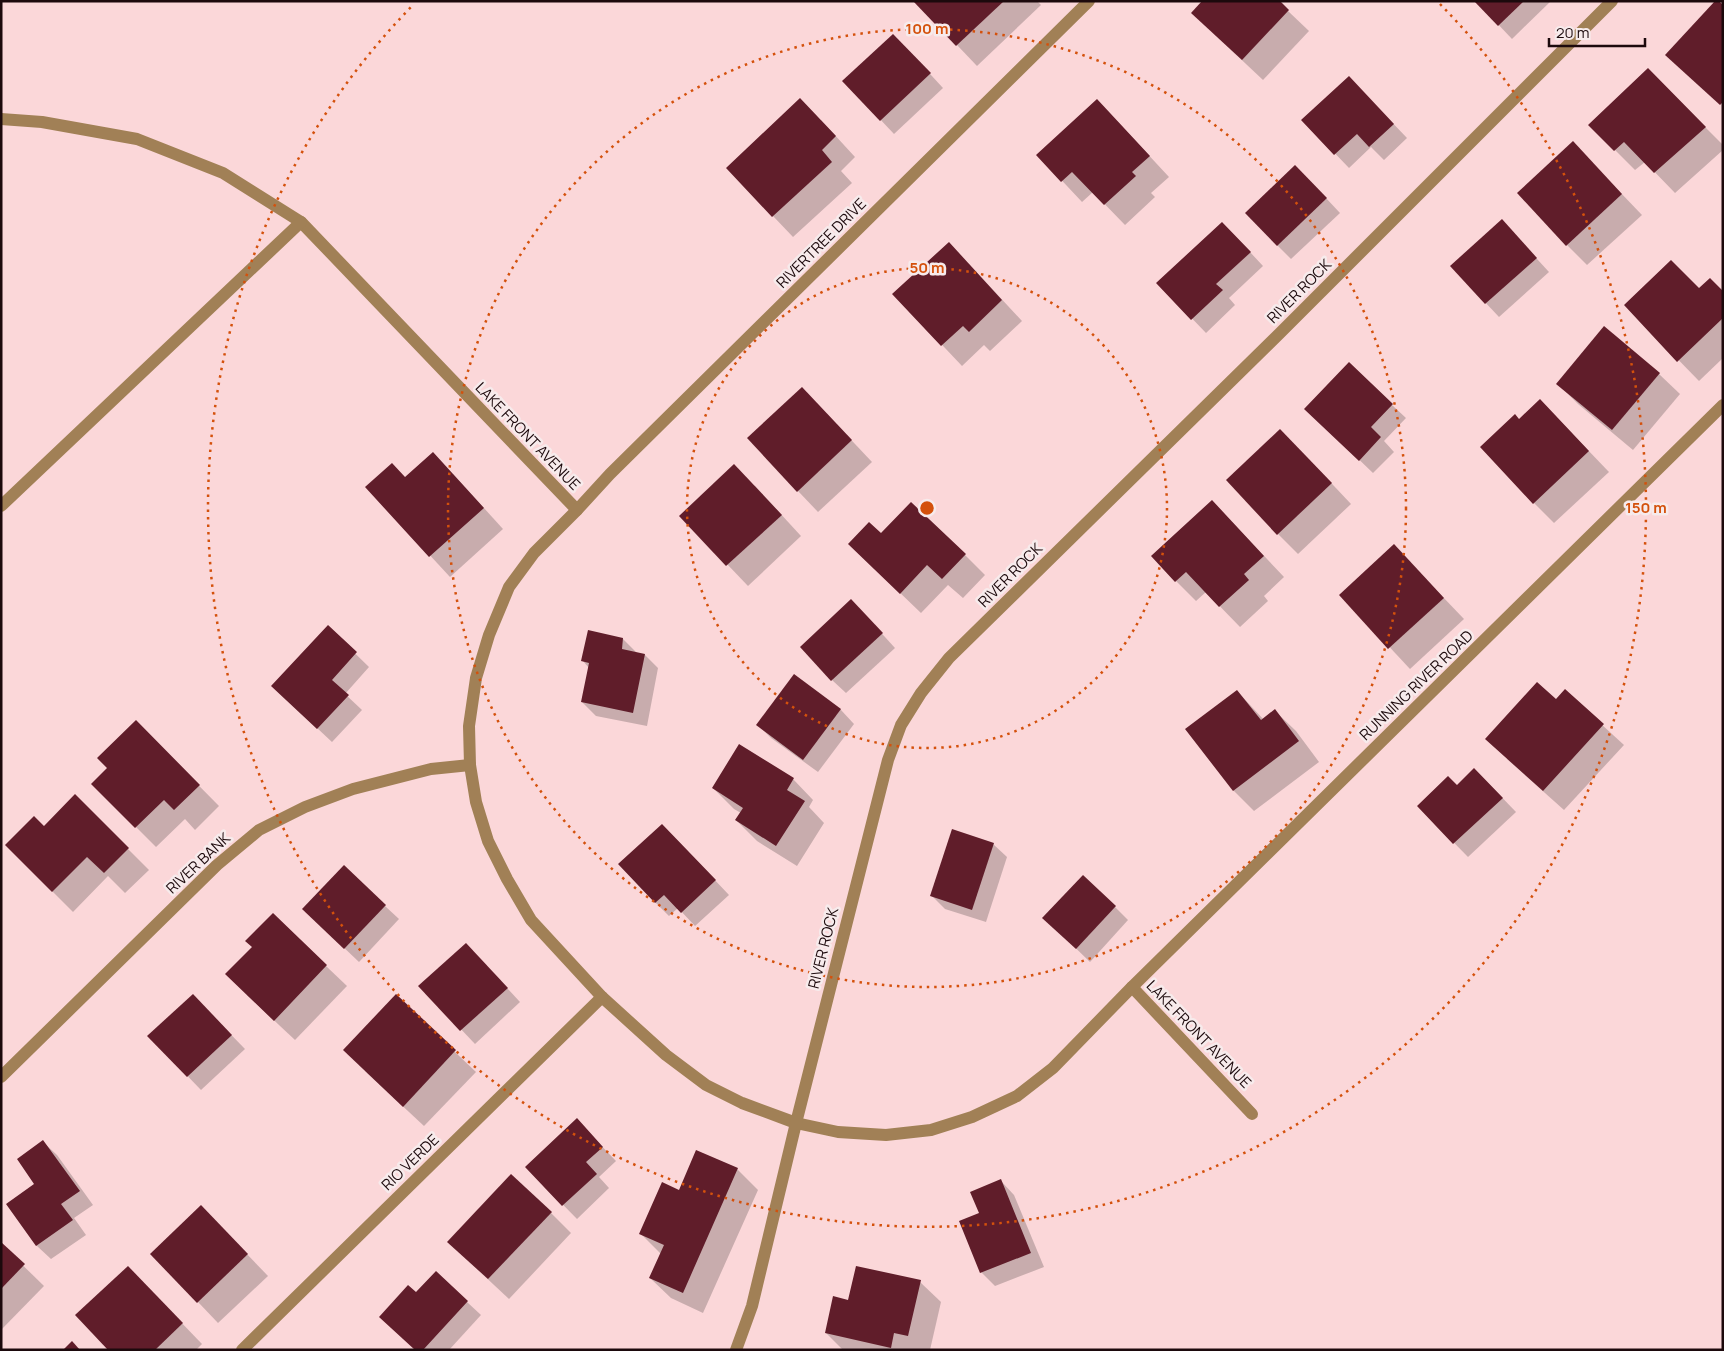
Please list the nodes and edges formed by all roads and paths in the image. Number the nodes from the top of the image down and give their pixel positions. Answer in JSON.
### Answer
{"nodes":[{"id":1,"x":1089,"y":1,"type":"edge"},
{"id":2,"x":1612,"y":1,"type":"edge"},
{"id":3,"x":1,"y":120,"type":"edge"},
{"id":4,"x":301,"y":222,"type":"junction"},
{"id":5,"x":1723,"y":405,"type":"edge"},
{"id":6,"x":1,"y":506,"type":"edge"},
{"id":7,"x":577,"y":510,"type":"junction"},
{"id":8,"x":470,"y":765,"type":"junction"},
{"id":9,"x":1132,"y":987,"type":"junction"},
{"id":10,"x":602,"y":997,"type":"junction"},
{"id":11,"x":1,"y":1077,"type":"edge"},
{"id":12,"x":1252,"y":1114,"type":"dead end"},
{"id":13,"x":796,"y":1123,"type":"junction"},
{"id":14,"x":242,"y":1350,"type":"edge"},
{"id":15,"x":736,"y":1350,"type":"edge"}],
"edges":[{"from":1,"to":7,"type":"street","name":"RIVERTREE DRIVE"},
{"from":2,"to":13,"type":"street","name":"RIVER ROCK"},
{"from":3,"to":4,"type":"street","name":"LAKE FRONT AVENUE"},
{"from":4,"to":6,"type":"street"},
{"from":4,"to":7,"type":"street","name":"LAKE FRONT AVENUE"},
{"from":5,"to":9,"type":"street","name":"RUNNING RIVER ROAD"},
{"from":7,"to":8,"type":"street","name":"LAKE FRONT AVENUE"},
{"from":8,"to":10,"type":"street","name":"LAKE FRONT AVENUE"},
{"from":8,"to":11,"type":"street","name":"RIVER BANK"},
{"from":9,"to":12,"type":"street","name":"LAKE FRONT AVENUE"},
{"from":9,"to":13,"type":"street","name":"LAKE FRONT AVENUE"},
{"from":10,"to":13,"type":"street","name":"LAKE FRONT AVENUE"},
{"from":10,"to":14,"type":"street","name":"RIO VERDE"},
{"from":13,"to":15,"type":"street","name":"RIVER ROCK"}]}
